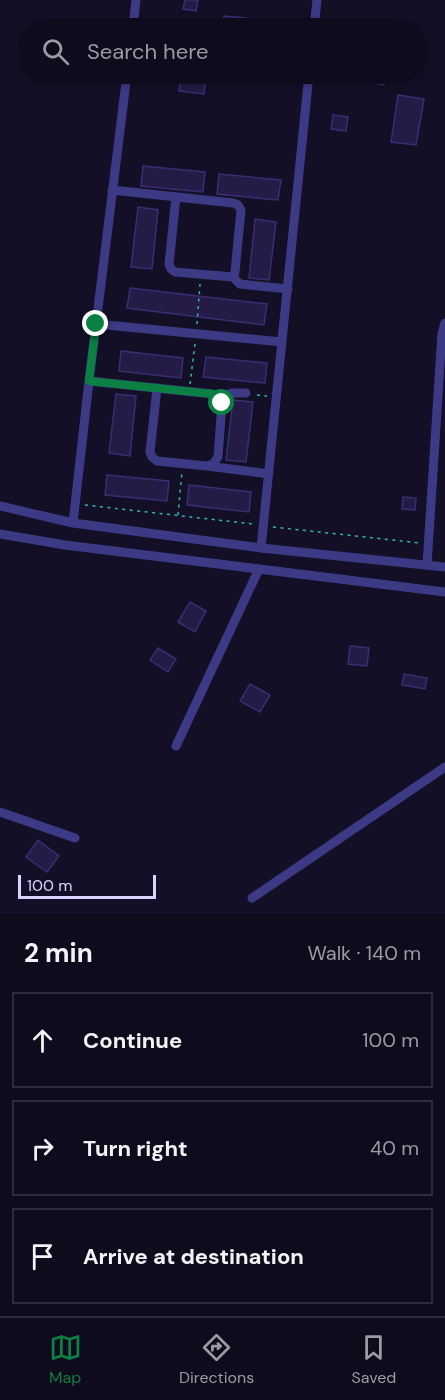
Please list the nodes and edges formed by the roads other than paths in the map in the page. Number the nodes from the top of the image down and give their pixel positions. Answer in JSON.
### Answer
{"nodes":[{"id":1,"x":136,"y":0,"type":"edge"},
{"id":2,"x":317,"y":0,"type":"edge"},
{"id":3,"x":134,"y":18,"type":"edge"},
{"id":4,"x":315,"y":18,"type":"edge"},
{"id":5,"x":126,"y":84,"type":"edge"},
{"id":6,"x":308,"y":84,"type":"edge"},
{"id":7,"x":112,"y":190,"type":"junction"},
{"id":8,"x":176,"y":197,"type":"junction"},
{"id":9,"x":233,"y":277,"type":"junction"},
{"id":10,"x":288,"y":289,"type":"junction"},
{"id":11,"x":445,"y":323,"type":"edge"},
{"id":12,"x":96,"y":324,"type":"junction"},
{"id":13,"x":282,"y":342,"type":"junction"},
{"id":14,"x":89,"y":381,"type":"junction"},
{"id":15,"x":157,"y":388,"type":"junction"},
{"id":16,"x":246,"y":393,"type":"road end"},
{"id":17,"x":219,"y":398,"type":"junction"},
{"id":18,"x":207,"y":466,"type":"junction"},
{"id":19,"x":269,"y":474,"type":"junction"},
{"id":20,"x":0,"y":506,"type":"edge"},
{"id":21,"x":73,"y":523,"type":"junction"},
{"id":22,"x":0,"y":534,"type":"edge"},
{"id":23,"x":261,"y":548,"type":"junction"},
{"id":24,"x":427,"y":565,"type":"junction"},
{"id":25,"x":445,"y":567,"type":"edge"},
{"id":26,"x":259,"y":569,"type":"junction"},
{"id":27,"x":445,"y":592,"type":"edge"},
{"id":28,"x":176,"y":746,"type":"dead end"},
{"id":29,"x":445,"y":767,"type":"edge"},
{"id":30,"x":0,"y":812,"type":"edge"},
{"id":31,"x":75,"y":838,"type":"dead end"},
{"id":32,"x":252,"y":898,"type":"dead end"}],
"edges":[{"from":1,"to":3,"type":"street"},
{"from":2,"to":4,"type":"street"},
{"from":5,"to":7,"type":"street"},
{"from":6,"to":10,"type":"street"},
{"from":7,"to":8,"type":"street"},
{"from":7,"to":12,"type":"street"},
{"from":8,"to":9,"type":"street"},
{"from":8,"to":9,"type":"street"},
{"from":9,"to":10,"type":"street"},
{"from":10,"to":13,"type":"street"},
{"from":11,"to":24,"type":"street"},
{"from":12,"to":13,"type":"street"},
{"from":12,"to":14,"type":"street"},
{"from":13,"to":19,"type":"street"},
{"from":14,"to":15,"type":"street"},
{"from":14,"to":21,"type":"street"},
{"from":15,"to":17,"type":"street"},
{"from":15,"to":18,"type":"street"},
{"from":16,"to":17,"type":"street"},
{"from":17,"to":18,"type":"street"},
{"from":18,"to":19,"type":"street"},
{"from":19,"to":23,"type":"street"},
{"from":20,"to":21,"type":"street"},
{"from":21,"to":23,"type":"street"},
{"from":22,"to":26,"type":"street"},
{"from":23,"to":24,"type":"street"},
{"from":24,"to":25,"type":"street"},
{"from":26,"to":27,"type":"street"},
{"from":26,"to":28,"type":"street"},
{"from":29,"to":32,"type":"street"},
{"from":30,"to":31,"type":"street"}]}
